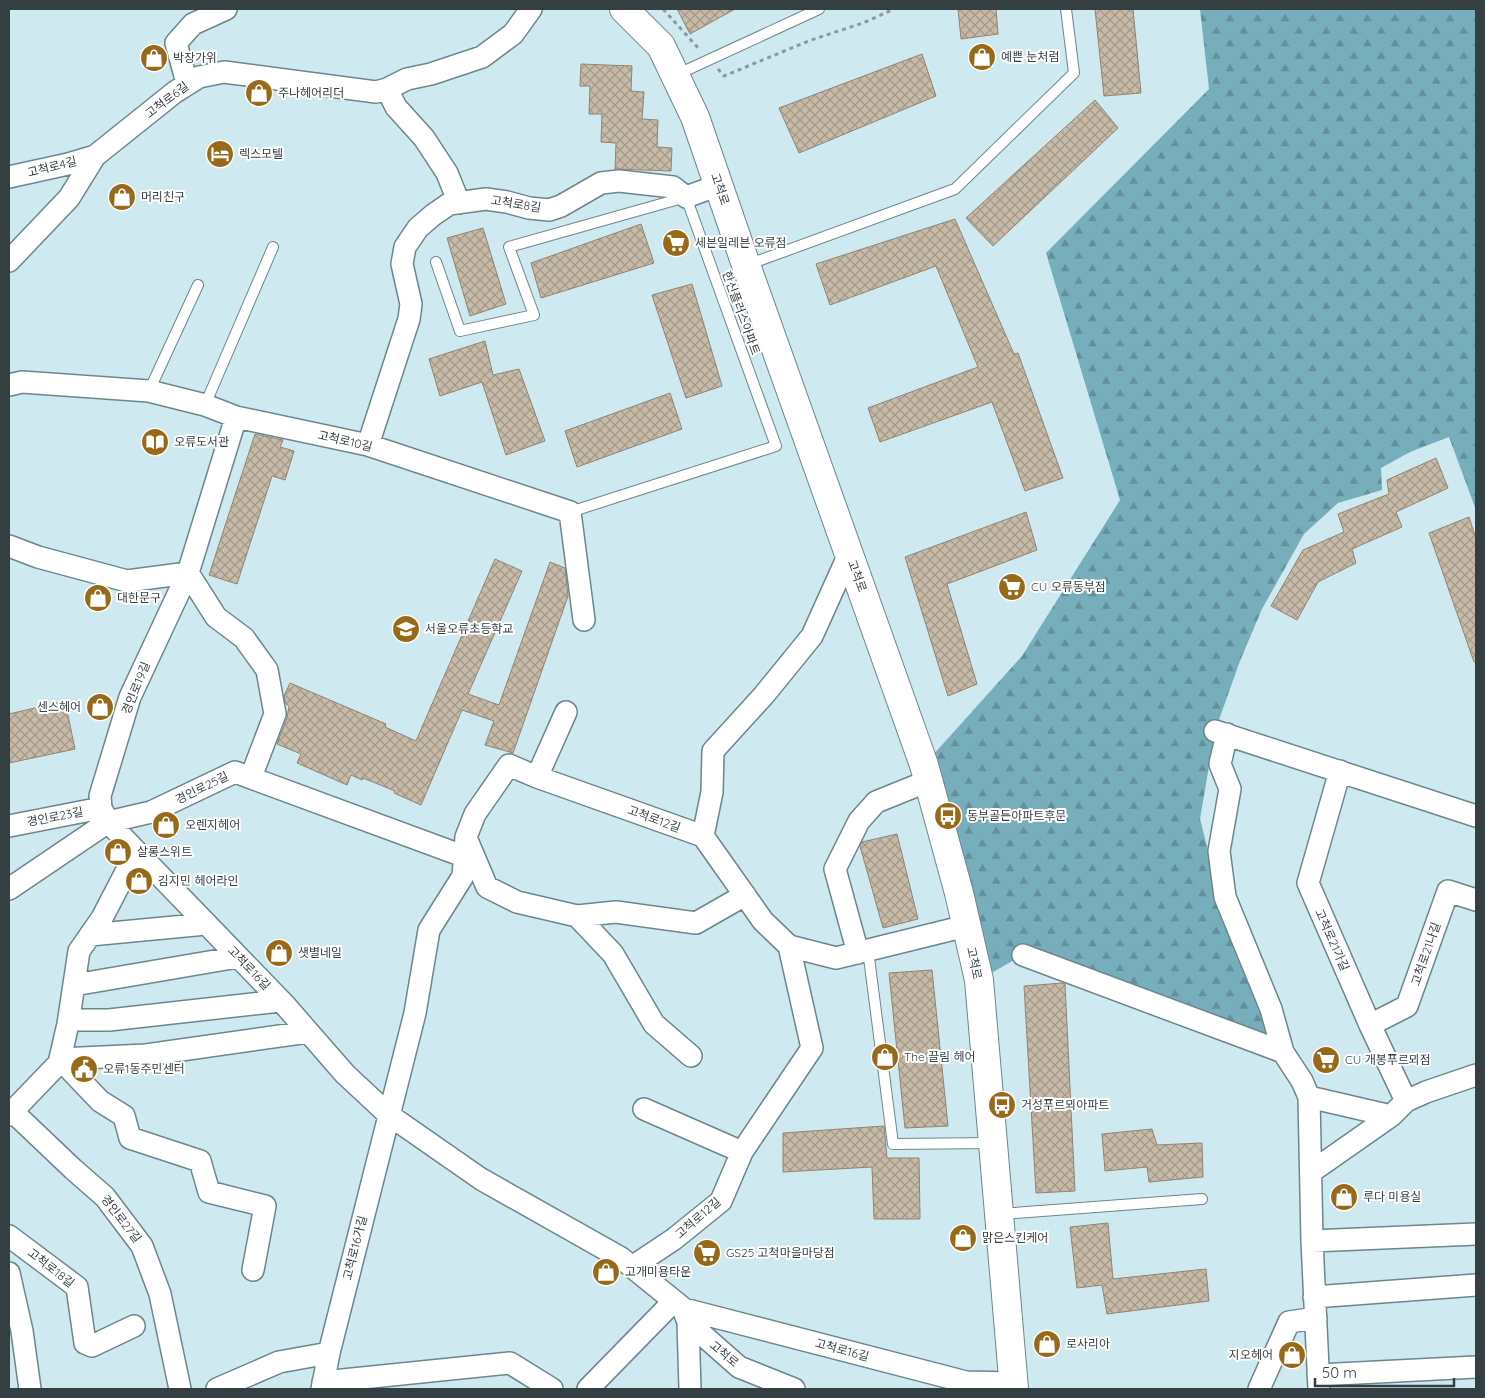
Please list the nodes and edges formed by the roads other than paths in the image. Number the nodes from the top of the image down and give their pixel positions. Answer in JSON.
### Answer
{"nodes":[{"id":1,"x":226,"y":9,"type":"edge"},
{"id":2,"x":531,"y":9,"type":"edge"},
{"id":3,"x":624,"y":9,"type":"edge"},
{"id":4,"x":819,"y":9,"type":"edge"},
{"id":5,"x":1066,"y":9,"type":"edge"},
{"id":6,"x":675,"y":75,"type":"junction"},
{"id":7,"x":187,"y":84,"type":"junction"},
{"id":8,"x":387,"y":89,"type":"junction"},
{"id":9,"x":95,"y":156,"type":"junction"},
{"id":10,"x":9,"y":177,"type":"edge"},
{"id":11,"x":719,"y":186,"type":"junction"},
{"id":12,"x":686,"y":197,"type":"junction"},
{"id":13,"x":459,"y":203,"type":"junction"},
{"id":14,"x":273,"y":246,"type":"dead end"},
{"id":15,"x":9,"y":261,"type":"edge"},
{"id":16,"x":436,"y":262,"type":"dead end"},
{"id":17,"x":746,"y":265,"type":"junction"},
{"id":18,"x":198,"y":285,"type":"dead end"},
{"id":19,"x":9,"y":385,"type":"edge"},
{"id":20,"x":150,"y":391,"type":"junction"},
{"id":21,"x":205,"y":406,"type":"junction"},
{"id":22,"x":236,"y":417,"type":"junction"},
{"id":23,"x":368,"y":445,"type":"junction"},
{"id":24,"x":570,"y":512,"type":"junction"},
{"id":25,"x":9,"y":546,"type":"edge"},
{"id":26,"x":849,"y":554,"type":"junction"},
{"id":27,"x":188,"y":573,"type":"junction"},
{"id":28,"x":584,"y":620,"type":"dead end"},
{"id":29,"x":566,"y":712,"type":"dead end"},
{"id":30,"x":1340,"y":771,"type":"junction"},
{"id":31,"x":537,"y":777,"type":"junction"},
{"id":32,"x":250,"y":778,"type":"junction"},
{"id":33,"x":928,"y":780,"type":"junction"},
{"id":34,"x":105,"y":815,"type":"junction"},
{"id":35,"x":1476,"y":816,"type":"edge"},
{"id":36,"x":9,"y":826,"type":"edge"},
{"id":37,"x":703,"y":836,"type":"junction"},
{"id":38,"x":464,"y":847,"type":"junction"},
{"id":39,"x":142,"y":858,"type":"junction"},
{"id":40,"x":9,"y":890,"type":"edge"},
{"id":41,"x":745,"y":895,"type":"junction"},
{"id":42,"x":1476,"y":900,"type":"edge"},
{"id":43,"x":577,"y":916,"type":"junction"},
{"id":44,"x":206,"y":924,"type":"junction"},
{"id":45,"x":966,"y":926,"type":"junction"},
{"id":46,"x":90,"y":935,"type":"junction"},
{"id":47,"x":790,"y":946,"type":"junction"},
{"id":48,"x":863,"y":951,"type":"junction"},
{"id":49,"x":1023,"y":955,"type":"dead end"},
{"id":50,"x":238,"y":957,"type":"junction"},
{"id":51,"x":74,"y":985,"type":"junction"},
{"id":52,"x":280,"y":1001,"type":"junction"},
{"id":53,"x":68,"y":1020,"type":"junction"},
{"id":54,"x":1370,"y":1025,"type":"junction"},
{"id":55,"x":308,"y":1032,"type":"junction"},
{"id":56,"x":1283,"y":1052,"type":"junction"},
{"id":57,"x":691,"y":1056,"type":"dead end"},
{"id":58,"x":60,"y":1059,"type":"junction"},
{"id":59,"x":1476,"y":1075,"type":"edge"},
{"id":60,"x":1310,"y":1097,"type":"junction"},
{"id":61,"x":644,"y":1109,"type":"dead end"},
{"id":62,"x":1399,"y":1109,"type":"junction"},
{"id":63,"x":11,"y":1113,"type":"edge"},
{"id":64,"x":389,"y":1115,"type":"junction"},
{"id":65,"x":994,"y":1143,"type":"junction"},
{"id":66,"x":742,"y":1152,"type":"junction"},
{"id":67,"x":1311,"y":1172,"type":"junction"},
{"id":68,"x":1202,"y":1199,"type":"dead end"},
{"id":69,"x":1000,"y":1214,"type":"junction"},
{"id":70,"x":1476,"y":1234,"type":"edge"},
{"id":71,"x":9,"y":1236,"type":"edge"},
{"id":72,"x":1312,"y":1241,"type":"junction"},
{"id":73,"x":632,"y":1267,"type":"junction"},
{"id":74,"x":253,"y":1270,"type":"dead end"},
{"id":75,"x":9,"y":1273,"type":"edge"},
{"id":76,"x":1476,"y":1285,"type":"edge"},
{"id":77,"x":1315,"y":1307,"type":"junction"},
{"id":78,"x":682,"y":1310,"type":"junction"},
{"id":79,"x":134,"y":1326,"type":"dead end"},
{"id":80,"x":328,"y":1354,"type":"junction"},
{"id":81,"x":1476,"y":1367,"type":"edge"},
{"id":82,"x":1318,"y":1382,"type":"edge"},
{"id":83,"x":323,"y":1386,"type":"edge"},
{"id":84,"x":1014,"y":1386,"type":"edge"},
{"id":85,"x":30,"y":1389,"type":"edge"},
{"id":86,"x":180,"y":1389,"type":"edge"},
{"id":87,"x":217,"y":1389,"type":"edge"},
{"id":88,"x":552,"y":1389,"type":"edge"},
{"id":89,"x":588,"y":1389,"type":"edge"},
{"id":90,"x":690,"y":1389,"type":"edge"},
{"id":91,"x":794,"y":1389,"type":"edge"},
{"id":92,"x":1259,"y":1389,"type":"edge"}],
"edges":[{"from":1,"to":7,"type":"street"},
{"from":2,"to":8,"type":"street","name":"고척로6길"},
{"from":3,"to":6,"type":"main road","name":"고척로"},
{"from":4,"to":6,"type":"lane"},
{"from":5,"to":17,"type":"lane"},
{"from":6,"to":11,"type":"main road","name":"고척로"},
{"from":7,"to":8,"type":"street","name":"고척로6길"},
{"from":7,"to":9,"type":"street","name":"고척로6길"},
{"from":8,"to":13,"type":"street"},
{"from":9,"to":10,"type":"street","name":"고척로4길"},
{"from":9,"to":15,"type":"street","name":"고척로6길"},
{"from":11,"to":12,"type":"street"},
{"from":11,"to":17,"type":"main road","name":"고척로"},
{"from":12,"to":13,"type":"street","name":"고척로8길"},
{"from":12,"to":16,"type":"lane"},
{"from":12,"to":24,"type":"lane","name":"한신플러스아파트"},
{"from":13,"to":23,"type":"street","name":"고척로8길"},
{"from":14,"to":21,"type":"lane"},
{"from":17,"to":26,"type":"main road","name":"고척로"},
{"from":18,"to":20,"type":"lane"},
{"from":19,"to":20,"type":"street","name":"고척로10길"},
{"from":20,"to":21,"type":"street","name":"고척로10길"},
{"from":21,"to":22,"type":"street","name":"고척로10길"},
{"from":22,"to":23,"type":"street","name":"고척로10길"},
{"from":22,"to":27,"type":"street","name":"경인로19길"},
{"from":23,"to":24,"type":"street","name":"고척로10길"},
{"from":24,"to":28,"type":"street"},
{"from":25,"to":27,"type":"street"},
{"from":26,"to":33,"type":"main road","name":"고척로"},
{"from":26,"to":37,"type":"street","name":"고척로"},
{"from":27,"to":32,"type":"street"},
{"from":27,"to":34,"type":"street","name":"경인로19길"},
{"from":29,"to":31,"type":"street"},
{"from":30,"to":35,"type":"street"},
{"from":30,"to":54,"type":"street","name":"고척로21가길"},
{"from":30,"to":56,"type":"street"},
{"from":31,"to":37,"type":"street","name":"고척로12길"},
{"from":31,"to":38,"type":"street","name":"고척로12길"},
{"from":32,"to":34,"type":"street","name":"경인로25길"},
{"from":32,"to":38,"type":"street","name":"경인로25길"},
{"from":33,"to":45,"type":"main road","name":"고척로"},
{"from":33,"to":48,"type":"street"},
{"from":34,"to":36,"type":"street","name":"경인로23길"},
{"from":34,"to":39,"type":"street","name":"고척로16길"},
{"from":34,"to":40,"type":"street","name":"경인로25길"},
{"from":37,"to":41,"type":"street"},
{"from":38,"to":43,"type":"street"},
{"from":38,"to":64,"type":"street"},
{"from":39,"to":44,"type":"street","name":"고척로16길"},
{"from":39,"to":46,"type":"street","name":"경인로27길"},
{"from":41,"to":43,"type":"street"},
{"from":41,"to":47,"type":"street"},
{"from":42,"to":54,"type":"street","name":"고척로21나길"},
{"from":43,"to":57,"type":"street"},
{"from":44,"to":46,"type":"street"},
{"from":44,"to":50,"type":"street","name":"고척로16길"},
{"from":45,"to":48,"type":"street"},
{"from":45,"to":65,"type":"main road","name":"고척로"},
{"from":46,"to":51,"type":"street","name":"경인로27길"},
{"from":47,"to":48,"type":"street"},
{"from":47,"to":66,"type":"street","name":"고척로12길"},
{"from":48,"to":65,"type":"lane"},
{"from":49,"to":56,"type":"street"},
{"from":50,"to":51,"type":"street"},
{"from":50,"to":52,"type":"street","name":"고척로16길"},
{"from":51,"to":53,"type":"street","name":"경인로27길"},
{"from":52,"to":53,"type":"street"},
{"from":52,"to":55,"type":"street","name":"고척로16길"},
{"from":53,"to":58,"type":"street","name":"경인로27길"},
{"from":54,"to":62,"type":"street","name":"고척로21가길"},
{"from":55,"to":58,"type":"street"},
{"from":55,"to":64,"type":"street","name":"고척로16길"},
{"from":56,"to":60,"type":"street"},
{"from":58,"to":63,"type":"street","name":"경인로27길"},
{"from":58,"to":74,"type":"street"},
{"from":59,"to":62,"type":"street"},
{"from":60,"to":62,"type":"street"},
{"from":60,"to":67,"type":"street"},
{"from":61,"to":66,"type":"street"},
{"from":62,"to":67,"type":"street"},
{"from":63,"to":86,"type":"street","name":"경인로27길"},
{"from":64,"to":73,"type":"street","name":"고척로16길"},
{"from":64,"to":80,"type":"street","name":"고척로16가길"},
{"from":65,"to":69,"type":"main road","name":"고척로"},
{"from":66,"to":73,"type":"street","name":"고척로12길"},
{"from":67,"to":72,"type":"street"},
{"from":68,"to":69,"type":"lane"},
{"from":69,"to":84,"type":"main road","name":"고척로"},
{"from":70,"to":72,"type":"street"},
{"from":71,"to":79,"type":"street","name":"고척로18길"},
{"from":72,"to":77,"type":"street"},
{"from":73,"to":78,"type":"street","name":"고척로16길"},
{"from":75,"to":85,"type":"street"},
{"from":76,"to":77,"type":"street"},
{"from":77,"to":82,"type":"street"},
{"from":77,"to":92,"type":"street"},
{"from":78,"to":84,"type":"street","name":"고척로16길"},
{"from":78,"to":89,"type":"street"},
{"from":78,"to":90,"type":"street"},
{"from":78,"to":91,"type":"street","name":"고척로"},
{"from":80,"to":83,"type":"street","name":"고척로16가길"},
{"from":80,"to":87,"type":"street"},
{"from":81,"to":82,"type":"street"},
{"from":83,"to":88,"type":"street","name":"고척로16가길"}]}
